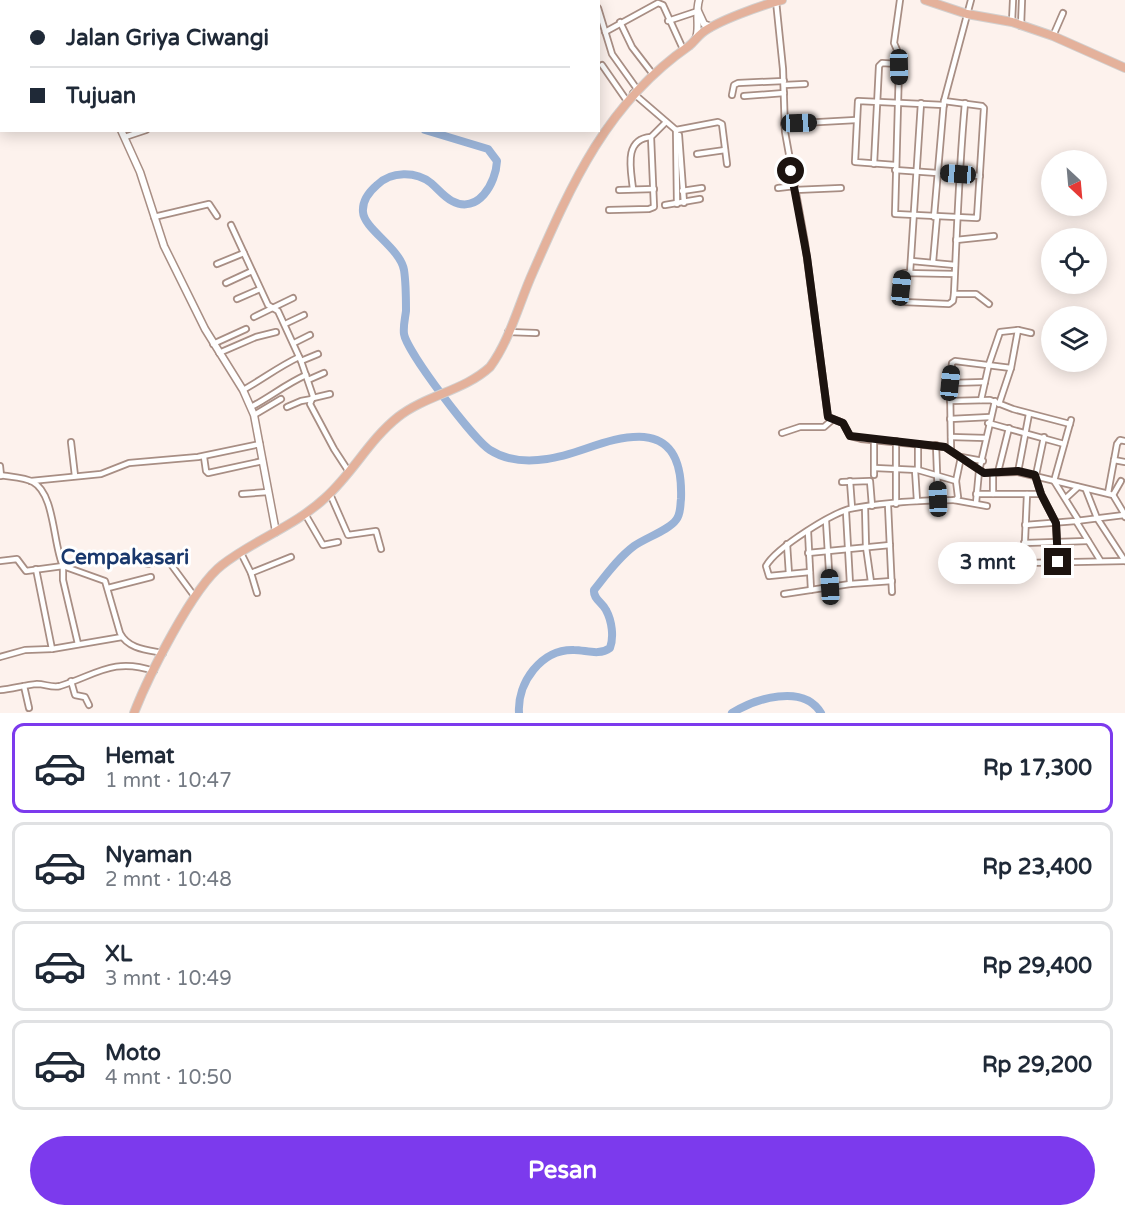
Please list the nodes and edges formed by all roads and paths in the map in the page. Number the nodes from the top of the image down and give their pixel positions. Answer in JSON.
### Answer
{"nodes":[{"id":1,"x":900,"y":0,"type":"edge"},
{"id":2,"x":926,"y":0,"type":"edge"},
{"id":3,"x":971,"y":0,"type":"edge"},
{"id":4,"x":1014,"y":0,"type":"edge"},
{"id":5,"x":1022,"y":0,"type":"edge"},
{"id":6,"x":779,"y":1,"type":"edge"},
{"id":7,"x":698,"y":7,"type":"edge"},
{"id":8,"x":1063,"y":13,"type":"dead end"},
{"id":9,"x":967,"y":14,"type":"junction"},
{"id":10,"x":600,"y":15,"type":"edge"},
{"id":11,"x":668,"y":21,"type":"junction"},
{"id":12,"x":620,"y":22,"type":"junction"},
{"id":13,"x":1012,"y":22,"type":"junction"},
{"id":14,"x":1021,"y":26,"type":"junction"},
{"id":15,"x":714,"y":27,"type":"junction"},
{"id":16,"x":605,"y":32,"type":"junction"},
{"id":17,"x":1053,"y":36,"type":"junction"},
{"id":18,"x":695,"y":42,"type":"junction"},
{"id":19,"x":683,"y":50,"type":"junction"},
{"id":20,"x":897,"y":58,"type":"dead end"},
{"id":21,"x":602,"y":65,"type":"dead end"},
{"id":22,"x":1125,"y":68,"type":"edge"},
{"id":23,"x":652,"y":73,"type":"junction"},
{"id":24,"x":784,"y":83,"type":"junction"},
{"id":25,"x":805,"y":84,"type":"dead end"},
{"id":26,"x":635,"y":91,"type":"junction"},
{"id":27,"x":784,"y":93,"type":"junction"},
{"id":28,"x":732,"y":95,"type":"dead end"},
{"id":29,"x":744,"y":96,"type":"dead end"},
{"id":30,"x":878,"y":100,"type":"junction"},
{"id":31,"x":627,"y":101,"type":"junction"},
{"id":32,"x":900,"y":101,"type":"junction"},
{"id":33,"x":921,"y":102,"type":"junction"},
{"id":34,"x":944,"y":103,"type":"junction"},
{"id":35,"x":965,"y":103,"type":"junction"},
{"id":36,"x":856,"y":120,"type":"junction"},
{"id":37,"x":666,"y":122,"type":"junction"},
{"id":38,"x":784,"y":124,"type":"junction"},
{"id":39,"x":677,"y":130,"type":"junction"},
{"id":40,"x":122,"y":132,"type":"edge"},
{"id":41,"x":141,"y":132,"type":"edge"},
{"id":42,"x":651,"y":137,"type":"junction"},
{"id":43,"x":125,"y":138,"type":"junction"},
{"id":44,"x":725,"y":150,"type":"junction"},
{"id":45,"x":697,"y":154,"type":"dead end"},
{"id":46,"x":727,"y":164,"type":"dead end"},
{"id":47,"x":874,"y":164,"type":"junction"},
{"id":48,"x":895,"y":167,"type":"junction"},
{"id":49,"x":915,"y":171,"type":"junction"},
{"id":50,"x":937,"y":173,"type":"junction"},
{"id":51,"x":958,"y":174,"type":"junction"},
{"id":52,"x":980,"y":176,"type":"junction"},
{"id":53,"x":702,"y":188,"type":"dead end"},
{"id":54,"x":778,"y":188,"type":"dead end"},
{"id":55,"x":795,"y":188,"type":"junction"},
{"id":56,"x":841,"y":188,"type":"dead end"},
{"id":57,"x":633,"y":189,"type":"junction"},
{"id":58,"x":654,"y":189,"type":"junction"},
{"id":59,"x":619,"y":190,"type":"dead end"},
{"id":60,"x":682,"y":191,"type":"junction"},
{"id":61,"x":700,"y":199,"type":"dead end"},
{"id":62,"x":684,"y":203,"type":"junction"},
{"id":63,"x":677,"y":204,"type":"junction"},
{"id":64,"x":665,"y":205,"type":"dead end"},
{"id":65,"x":609,"y":210,"type":"dead end"},
{"id":66,"x":914,"y":215,"type":"junction"},
{"id":67,"x":217,"y":216,"type":"dead end"},
{"id":68,"x":153,"y":217,"type":"junction"},
{"id":69,"x":935,"y":217,"type":"junction"},
{"id":70,"x":956,"y":219,"type":"junction"},
{"id":71,"x":231,"y":225,"type":"dead end"},
{"id":72,"x":994,"y":236,"type":"dead end"},
{"id":73,"x":956,"y":240,"type":"junction"},
{"id":74,"x":244,"y":253,"type":"junction"},
{"id":75,"x":912,"y":261,"type":"junction"},
{"id":76,"x":933,"y":262,"type":"junction"},
{"id":77,"x":218,"y":264,"type":"dead end"},
{"id":78,"x":955,"y":265,"type":"junction"},
{"id":79,"x":252,"y":271,"type":"junction"},
{"id":80,"x":910,"y":273,"type":"junction"},
{"id":81,"x":955,"y":274,"type":"junction"},
{"id":82,"x":226,"y":283,"type":"dead end"},
{"id":83,"x":260,"y":289,"type":"junction"},
{"id":84,"x":954,"y":294,"type":"junction"},
{"id":85,"x":293,"y":298,"type":"dead end"},
{"id":86,"x":237,"y":299,"type":"dead end"},
{"id":87,"x":989,"y":304,"type":"dead end"},
{"id":88,"x":274,"y":307,"type":"junction"},
{"id":89,"x":304,"y":315,"type":"dead end"},
{"id":90,"x":254,"y":317,"type":"dead end"},
{"id":91,"x":285,"y":324,"type":"junction"},
{"id":92,"x":246,"y":329,"type":"dead end"},
{"id":93,"x":1018,"y":330,"type":"junction"},
{"id":94,"x":276,"y":332,"type":"dead end"},
{"id":95,"x":508,"y":332,"type":"junction"},
{"id":96,"x":536,"y":333,"type":"dead end"},
{"id":97,"x":1031,"y":333,"type":"dead end"},
{"id":98,"x":310,"y":335,"type":"dead end"},
{"id":99,"x":294,"y":343,"type":"junction"},
{"id":100,"x":213,"y":344,"type":"junction"},
{"id":101,"x":219,"y":353,"type":"junction"},
{"id":102,"x":318,"y":354,"type":"dead end"},
{"id":103,"x":300,"y":359,"type":"junction"},
{"id":104,"x":989,"y":364,"type":"junction"},
{"id":105,"x":1011,"y":369,"type":"junction"},
{"id":106,"x":324,"y":373,"type":"dead end"},
{"id":107,"x":307,"y":378,"type":"junction"},
{"id":108,"x":985,"y":382,"type":"junction"},
{"id":109,"x":950,"y":383,"type":"junction"},
{"id":110,"x":243,"y":390,"type":"junction"},
{"id":111,"x":330,"y":394,"type":"dead end"},
{"id":112,"x":281,"y":399,"type":"dead end"},
{"id":113,"x":313,"y":399,"type":"junction"},
{"id":114,"x":981,"y":400,"type":"junction"},
{"id":115,"x":950,"y":401,"type":"junction"},
{"id":116,"x":997,"y":403,"type":"junction"},
{"id":117,"x":251,"y":407,"type":"junction"},
{"id":118,"x":287,"y":408,"type":"dead end"},
{"id":119,"x":1029,"y":414,"type":"junction"},
{"id":120,"x":254,"y":415,"type":"junction"},
{"id":121,"x":990,"y":417,"type":"junction"},
{"id":122,"x":950,"y":419,"type":"junction"},
{"id":123,"x":832,"y":420,"type":"junction"},
{"id":124,"x":988,"y":423,"type":"junction"},
{"id":125,"x":1009,"y":428,"type":"junction"},
{"id":126,"x":782,"y":433,"type":"dead end"},
{"id":127,"x":1025,"y":433,"type":"junction"},
{"id":128,"x":951,"y":437,"type":"junction"},
{"id":129,"x":1044,"y":437,"type":"junction"},
{"id":130,"x":986,"y":438,"type":"junction"},
{"id":131,"x":874,"y":440,"type":"junction"},
{"id":132,"x":896,"y":441,"type":"junction"},
{"id":133,"x":1125,"y":441,"type":"edge"},
{"id":134,"x":71,"y":442,"type":"dead end"},
{"id":135,"x":260,"y":444,"type":"junction"},
{"id":136,"x":918,"y":444,"type":"junction"},
{"id":137,"x":1065,"y":444,"type":"junction"},
{"id":138,"x":936,"y":446,"type":"junction"},
{"id":139,"x":951,"y":449,"type":"junction"},
{"id":140,"x":204,"y":457,"type":"junction"},
{"id":141,"x":961,"y":457,"type":"junction"},
{"id":142,"x":983,"y":460,"type":"junction"},
{"id":143,"x":1114,"y":460,"type":"junction"},
{"id":144,"x":263,"y":461,"type":"junction"},
{"id":145,"x":1125,"y":462,"type":"edge"},
{"id":146,"x":0,"y":466,"type":"edge"},
{"id":147,"x":875,"y":468,"type":"junction"},
{"id":148,"x":896,"y":468,"type":"junction"},
{"id":149,"x":917,"y":470,"type":"junction"},
{"id":150,"x":979,"y":471,"type":"junction"},
{"id":151,"x":1018,"y":471,"type":"junction"},
{"id":152,"x":995,"y":472,"type":"junction"},
{"id":153,"x":350,"y":473,"type":"junction"},
{"id":154,"x":874,"y":475,"type":"dead end"},
{"id":155,"x":1036,"y":475,"type":"junction"},
{"id":156,"x":1,"y":476,"type":"edge"},
{"id":157,"x":75,"y":476,"type":"junction"},
{"id":158,"x":937,"y":476,"type":"junction"},
{"id":159,"x":1111,"y":479,"type":"junction"},
{"id":160,"x":31,"y":481,"type":"junction"},
{"id":161,"x":850,"y":481,"type":"junction"},
{"id":162,"x":956,"y":481,"type":"junction"},
{"id":163,"x":1054,"y":481,"type":"junction"},
{"id":164,"x":842,"y":482,"type":"dead end"},
{"id":165,"x":1123,"y":482,"type":"edge"},
{"id":166,"x":1078,"y":487,"type":"junction"},
{"id":167,"x":1086,"y":490,"type":"junction"},
{"id":168,"x":268,"y":492,"type":"junction"},
{"id":169,"x":242,"y":494,"type":"dead end"},
{"id":170,"x":330,"y":494,"type":"junction"},
{"id":171,"x":976,"y":494,"type":"junction"},
{"id":172,"x":993,"y":494,"type":"junction"},
{"id":173,"x":1027,"y":494,"type":"junction"},
{"id":174,"x":1041,"y":494,"type":"junction"},
{"id":175,"x":1110,"y":494,"type":"junction"},
{"id":176,"x":1066,"y":498,"type":"junction"},
{"id":177,"x":938,"y":499,"type":"junction"},
{"id":178,"x":954,"y":500,"type":"junction"},
{"id":179,"x":917,"y":501,"type":"junction"},
{"id":180,"x":976,"y":503,"type":"junction"},
{"id":181,"x":896,"y":504,"type":"junction"},
{"id":182,"x":888,"y":505,"type":"junction"},
{"id":183,"x":872,"y":506,"type":"junction"},
{"id":184,"x":987,"y":506,"type":"dead end"},
{"id":185,"x":865,"y":507,"type":"junction"},
{"id":186,"x":852,"y":508,"type":"junction"},
{"id":187,"x":846,"y":512,"type":"junction"},
{"id":188,"x":305,"y":514,"type":"junction"},
{"id":189,"x":1125,"y":516,"type":"edge"},
{"id":190,"x":1097,"y":519,"type":"junction"},
{"id":191,"x":826,"y":520,"type":"junction"},
{"id":192,"x":1078,"y":521,"type":"junction"},
{"id":193,"x":1056,"y":523,"type":"junction"},
{"id":194,"x":1025,"y":525,"type":"junction"},
{"id":195,"x":807,"y":531,"type":"junction"},
{"id":196,"x":276,"y":532,"type":"junction"},
{"id":197,"x":1088,"y":540,"type":"junction"},
{"id":198,"x":338,"y":542,"type":"dead end"},
{"id":199,"x":1056,"y":542,"type":"junction"},
{"id":200,"x":1024,"y":543,"type":"junction"},
{"id":201,"x":788,"y":544,"type":"junction"},
{"id":202,"x":890,"y":545,"type":"junction"},
{"id":203,"x":866,"y":547,"type":"junction"},
{"id":204,"x":381,"y":549,"type":"dead end"},
{"id":205,"x":846,"y":549,"type":"junction"},
{"id":206,"x":828,"y":550,"type":"junction"},
{"id":207,"x":241,"y":553,"type":"junction"},
{"id":208,"x":788,"y":554,"type":"junction"},
{"id":209,"x":808,"y":554,"type":"junction"},
{"id":210,"x":774,"y":555,"type":"junction"},
{"id":211,"x":291,"y":556,"type":"dead end"},
{"id":212,"x":1101,"y":560,"type":"junction"},
{"id":213,"x":0,"y":561,"type":"edge"},
{"id":214,"x":1125,"y":561,"type":"edge"},
{"id":215,"x":1058,"y":562,"type":"junction"},
{"id":216,"x":148,"y":564,"type":"dead end"},
{"id":217,"x":63,"y":566,"type":"junction"},
{"id":218,"x":36,"y":569,"type":"junction"},
{"id":219,"x":810,"y":572,"type":"junction"},
{"id":220,"x":251,"y":573,"type":"junction"},
{"id":221,"x":789,"y":574,"type":"junction"},
{"id":222,"x":151,"y":577,"type":"dead end"},
{"id":223,"x":892,"y":581,"type":"junction"},
{"id":224,"x":871,"y":582,"type":"junction"},
{"id":225,"x":850,"y":584,"type":"junction"},
{"id":226,"x":830,"y":587,"type":"junction"},
{"id":227,"x":108,"y":588,"type":"junction"},
{"id":228,"x":811,"y":590,"type":"junction"},
{"id":229,"x":892,"y":592,"type":"dead end"},
{"id":230,"x":257,"y":593,"type":"dead end"},
{"id":231,"x":784,"y":594,"type":"dead end"},
{"id":232,"x":195,"y":597,"type":"junction"},
{"id":233,"x":122,"y":637,"type":"junction"},
{"id":234,"x":78,"y":644,"type":"junction"},
{"id":235,"x":52,"y":649,"type":"junction"},
{"id":236,"x":163,"y":653,"type":"junction"},
{"id":237,"x":0,"y":657,"type":"edge"},
{"id":238,"x":154,"y":671,"type":"junction"},
{"id":239,"x":71,"y":681,"type":"junction"},
{"id":240,"x":24,"y":686,"type":"junction"},
{"id":241,"x":0,"y":690,"type":"edge"},
{"id":242,"x":89,"y":705,"type":"dead end"},
{"id":243,"x":29,"y":708,"type":"dead end"},
{"id":244,"x":134,"y":713,"type":"edge"}],
"edges":[{"from":1,"to":20,"type":"street"},
{"from":2,"to":9,"type":"main road"},
{"from":3,"to":9,"type":"street"},
{"from":4,"to":13,"type":"street"},
{"from":5,"to":14,"type":"street"},
{"from":6,"to":15,"type":"main road"},
{"from":6,"to":24,"type":"street"},
{"from":7,"to":11,"type":"street"},
{"from":7,"to":15,"type":"street"},
{"from":7,"to":18,"type":"street"},
{"from":8,"to":17,"type":"street"},
{"from":9,"to":13,"type":"main road"},
{"from":9,"to":34,"type":"street"},
{"from":10,"to":16,"type":"street"},
{"from":11,"to":12,"type":"street"},
{"from":11,"to":19,"type":"street"},
{"from":12,"to":16,"type":"street"},
{"from":12,"to":23,"type":"street"},
{"from":13,"to":14,"type":"main road"},
{"from":14,"to":17,"type":"main road"},
{"from":15,"to":18,"type":"main road"},
{"from":16,"to":26,"type":"street"},
{"from":17,"to":22,"type":"main road"},
{"from":18,"to":19,"type":"main road"},
{"from":19,"to":23,"type":"main road"},
{"from":21,"to":31,"type":"street"},
{"from":23,"to":26,"type":"main road"},
{"from":24,"to":25,"type":"street"},
{"from":24,"to":27,"type":"street"},
{"from":24,"to":28,"type":"street"},
{"from":26,"to":31,"type":"main road"},
{"from":26,"to":37,"type":"street"},
{"from":27,"to":29,"type":"street"},
{"from":27,"to":38,"type":"street"},
{"from":30,"to":32,"type":"street"},
{"from":30,"to":32,"type":"street"},
{"from":30,"to":36,"type":"street"},
{"from":30,"to":47,"type":"street"},
{"from":31,"to":95,"type":"main road"},
{"from":32,"to":33,"type":"street"},
{"from":32,"to":48,"type":"street"},
{"from":33,"to":34,"type":"street"},
{"from":33,"to":49,"type":"street"},
{"from":34,"to":35,"type":"street"},
{"from":34,"to":50,"type":"street"},
{"from":35,"to":51,"type":"street"},
{"from":35,"to":52,"type":"street"},
{"from":36,"to":38,"type":"street"},
{"from":36,"to":47,"type":"street"},
{"from":37,"to":39,"type":"street"},
{"from":37,"to":42,"type":"street"},
{"from":38,"to":55,"type":"street"},
{"from":39,"to":44,"type":"street"},
{"from":39,"to":60,"type":"street"},
{"from":39,"to":63,"type":"street"},
{"from":40,"to":43,"type":"street"},
{"from":41,"to":43,"type":"street"},
{"from":42,"to":57,"type":"street"},
{"from":42,"to":58,"type":"street"},
{"from":43,"to":68,"type":"street"},
{"from":44,"to":45,"type":"street"},
{"from":44,"to":46,"type":"street"},
{"from":47,"to":48,"type":"street"},
{"from":48,"to":49,"type":"street"},
{"from":48,"to":66,"type":"street"},
{"from":49,"to":50,"type":"street"},
{"from":49,"to":66,"type":"street"},
{"from":50,"to":51,"type":"street"},
{"from":50,"to":69,"type":"street"},
{"from":51,"to":52,"type":"street"},
{"from":51,"to":70,"type":"street"},
{"from":52,"to":70,"type":"street"},
{"from":53,"to":60,"type":"street"},
{"from":54,"to":55,"type":"street"},
{"from":55,"to":56,"type":"street"},
{"from":55,"to":123,"type":"street"},
{"from":57,"to":58,"type":"street"},
{"from":57,"to":59,"type":"street"},
{"from":58,"to":65,"type":"street"},
{"from":60,"to":62,"type":"street"},
{"from":61,"to":62,"type":"street"},
{"from":62,"to":63,"type":"street"},
{"from":63,"to":64,"type":"street"},
{"from":66,"to":69,"type":"street"},
{"from":66,"to":75,"type":"street"},
{"from":67,"to":68,"type":"street"},
{"from":68,"to":100,"type":"street"},
{"from":69,"to":70,"type":"street"},
{"from":69,"to":76,"type":"street"},
{"from":70,"to":73,"type":"street"},
{"from":71,"to":74,"type":"street"},
{"from":72,"to":73,"type":"street"},
{"from":73,"to":78,"type":"street"},
{"from":74,"to":77,"type":"street"},
{"from":74,"to":79,"type":"street"},
{"from":75,"to":76,"type":"street"},
{"from":75,"to":80,"type":"street"},
{"from":76,"to":78,"type":"street"},
{"from":78,"to":81,"type":"street"},
{"from":79,"to":82,"type":"street"},
{"from":79,"to":83,"type":"street"},
{"from":80,"to":81,"type":"street"},
{"from":80,"to":84,"type":"street"},
{"from":81,"to":84,"type":"street"},
{"from":83,"to":86,"type":"street"},
{"from":83,"to":88,"type":"street"},
{"from":84,"to":87,"type":"street"},
{"from":85,"to":88,"type":"street"},
{"from":88,"to":90,"type":"street"},
{"from":88,"to":91,"type":"street"},
{"from":89,"to":91,"type":"street"},
{"from":91,"to":99,"type":"street"},
{"from":92,"to":100,"type":"street"},
{"from":93,"to":97,"type":"street"},
{"from":93,"to":104,"type":"street"},
{"from":93,"to":105,"type":"street"},
{"from":94,"to":101,"type":"street"},
{"from":95,"to":96,"type":"street"},
{"from":95,"to":153,"type":"main road"},
{"from":98,"to":99,"type":"street"},
{"from":99,"to":103,"type":"street"},
{"from":100,"to":101,"type":"street"},
{"from":101,"to":110,"type":"street"},
{"from":102,"to":103,"type":"street"},
{"from":103,"to":107,"type":"street"},
{"from":103,"to":110,"type":"street"},
{"from":104,"to":105,"type":"street"},
{"from":104,"to":108,"type":"street"},
{"from":104,"to":109,"type":"street"},
{"from":105,"to":116,"type":"street"},
{"from":106,"to":107,"type":"street"},
{"from":107,"to":113,"type":"street"},
{"from":107,"to":117,"type":"street"},
{"from":108,"to":109,"type":"street"},
{"from":108,"to":114,"type":"street"},
{"from":109,"to":115,"type":"street"},
{"from":110,"to":117,"type":"street"},
{"from":111,"to":113,"type":"street"},
{"from":112,"to":120,"type":"street"},
{"from":113,"to":118,"type":"street"},
{"from":113,"to":153,"type":"street"},
{"from":114,"to":115,"type":"street"},
{"from":114,"to":116,"type":"street"},
{"from":115,"to":122,"type":"street"},
{"from":116,"to":119,"type":"street"},
{"from":116,"to":121,"type":"street"},
{"from":117,"to":120,"type":"street"},
{"from":119,"to":127,"type":"street"},
{"from":119,"to":137,"type":"street"},
{"from":120,"to":135,"type":"street"},
{"from":121,"to":122,"type":"street"},
{"from":121,"to":124,"type":"street"},
{"from":122,"to":128,"type":"street"},
{"from":123,"to":126,"type":"street"},
{"from":123,"to":131,"type":"street"},
{"from":124,"to":125,"type":"street"},
{"from":124,"to":130,"type":"street"},
{"from":125,"to":127,"type":"street"},
{"from":125,"to":152,"type":"street"},
{"from":127,"to":129,"type":"street"},
{"from":127,"to":151,"type":"street"},
{"from":128,"to":130,"type":"street"},
{"from":128,"to":139,"type":"street"},
{"from":129,"to":137,"type":"street"},
{"from":129,"to":155,"type":"street"},
{"from":130,"to":142,"type":"street"},
{"from":131,"to":132,"type":"street"},
{"from":131,"to":147,"type":"street"},
{"from":132,"to":136,"type":"street"},
{"from":132,"to":148,"type":"street"},
{"from":133,"to":143,"type":"street"},
{"from":134,"to":157,"type":"street"},
{"from":135,"to":140,"type":"street"},
{"from":135,"to":144,"type":"street"},
{"from":136,"to":138,"type":"street"},
{"from":136,"to":149,"type":"street"},
{"from":137,"to":163,"type":"street"},
{"from":138,"to":139,"type":"street"},
{"from":138,"to":158,"type":"street"},
{"from":139,"to":141,"type":"street"},
{"from":140,"to":144,"type":"street"},
{"from":140,"to":157,"type":"street"},
{"from":141,"to":142,"type":"street"},
{"from":141,"to":150,"type":"street"},
{"from":141,"to":162,"type":"street"},
{"from":142,"to":150,"type":"street"},
{"from":143,"to":145,"type":"street"},
{"from":143,"to":159,"type":"street"},
{"from":144,"to":168,"type":"street"},
{"from":146,"to":156,"type":"street"},
{"from":147,"to":148,"type":"street"},
{"from":147,"to":154,"type":"street"},
{"from":148,"to":149,"type":"street"},
{"from":148,"to":181,"type":"street"},
{"from":149,"to":158,"type":"street"},
{"from":149,"to":179,"type":"street"},
{"from":150,"to":152,"type":"street"},
{"from":150,"to":171,"type":"street"},
{"from":151,"to":152,"type":"street"},
{"from":151,"to":155,"type":"street"},
{"from":152,"to":172,"type":"street"},
{"from":153,"to":170,"type":"main road"},
{"from":155,"to":163,"type":"street"},
{"from":155,"to":174,"type":"street"},
{"from":156,"to":160,"type":"street"},
{"from":157,"to":160,"type":"street"},
{"from":158,"to":162,"type":"street"},
{"from":158,"to":177,"type":"street"},
{"from":159,"to":165,"type":"street"},
{"from":159,"to":175,"type":"street"},
{"from":160,"to":217,"type":"street"},
{"from":161,"to":164,"type":"street"},
{"from":161,"to":183,"type":"street"},
{"from":161,"to":186,"type":"street"},
{"from":162,"to":178,"type":"street"},
{"from":163,"to":166,"type":"street"},
{"from":163,"to":176,"type":"street"},
{"from":165,"to":175,"type":"street"},
{"from":166,"to":167,"type":"street"},
{"from":166,"to":176,"type":"street"},
{"from":167,"to":175,"type":"street"},
{"from":167,"to":190,"type":"street"},
{"from":168,"to":169,"type":"street"},
{"from":168,"to":196,"type":"street"},
{"from":170,"to":188,"type":"main road"},
{"from":170,"to":204,"type":"street"},
{"from":171,"to":172,"type":"street"},
{"from":171,"to":180,"type":"street"},
{"from":172,"to":173,"type":"street"},
{"from":173,"to":174,"type":"street"},
{"from":173,"to":194,"type":"street"},
{"from":174,"to":193,"type":"street"},
{"from":175,"to":189,"type":"street"},
{"from":176,"to":192,"type":"street"},
{"from":177,"to":178,"type":"street"},
{"from":177,"to":179,"type":"street"},
{"from":178,"to":180,"type":"street"},
{"from":179,"to":181,"type":"street"},
{"from":180,"to":184,"type":"street"},
{"from":181,"to":182,"type":"street"},
{"from":182,"to":183,"type":"street"},
{"from":182,"to":202,"type":"street"},
{"from":183,"to":185,"type":"street"},
{"from":185,"to":186,"type":"street"},
{"from":185,"to":203,"type":"street"},
{"from":186,"to":187,"type":"street"},
{"from":187,"to":191,"type":"street"},
{"from":187,"to":205,"type":"street"},
{"from":188,"to":196,"type":"main road"},
{"from":188,"to":198,"type":"street"},
{"from":189,"to":190,"type":"street"},
{"from":190,"to":192,"type":"street"},
{"from":190,"to":214,"type":"street"},
{"from":191,"to":195,"type":"street"},
{"from":191,"to":206,"type":"street"},
{"from":192,"to":193,"type":"street"},
{"from":192,"to":197,"type":"street"},
{"from":193,"to":194,"type":"street"},
{"from":193,"to":199,"type":"street"},
{"from":194,"to":200,"type":"street"},
{"from":195,"to":201,"type":"street"},
{"from":195,"to":209,"type":"street"},
{"from":196,"to":207,"type":"main road"},
{"from":197,"to":199,"type":"street"},
{"from":197,"to":212,"type":"street"},
{"from":199,"to":200,"type":"street"},
{"from":199,"to":215,"type":"street"},
{"from":200,"to":215,"type":"street"},
{"from":201,"to":208,"type":"street"},
{"from":201,"to":210,"type":"street"},
{"from":202,"to":203,"type":"street"},
{"from":202,"to":223,"type":"street"},
{"from":203,"to":205,"type":"street"},
{"from":203,"to":224,"type":"street"},
{"from":205,"to":206,"type":"street"},
{"from":205,"to":225,"type":"street"},
{"from":206,"to":209,"type":"street"},
{"from":206,"to":226,"type":"street"},
{"from":207,"to":220,"type":"street"},
{"from":207,"to":232,"type":"main road"},
{"from":208,"to":210,"type":"street"},
{"from":208,"to":221,"type":"street"},
{"from":209,"to":219,"type":"street"},
{"from":210,"to":221,"type":"street"},
{"from":211,"to":220,"type":"street"},
{"from":212,"to":214,"type":"street"},
{"from":212,"to":215,"type":"street"},
{"from":213,"to":218,"type":"street"},
{"from":216,"to":232,"type":"street"},
{"from":217,"to":218,"type":"street"},
{"from":217,"to":227,"type":"street"},
{"from":217,"to":234,"type":"street"},
{"from":218,"to":235,"type":"street"},
{"from":219,"to":221,"type":"street"},
{"from":219,"to":228,"type":"street"},
{"from":220,"to":230,"type":"street"},
{"from":222,"to":227,"type":"street"},
{"from":223,"to":224,"type":"street"},
{"from":223,"to":229,"type":"street"},
{"from":224,"to":225,"type":"street"},
{"from":225,"to":226,"type":"street"},
{"from":226,"to":228,"type":"street"},
{"from":227,"to":233,"type":"street"},
{"from":228,"to":231,"type":"street"},
{"from":232,"to":236,"type":"main road"},
{"from":233,"to":234,"type":"street"},
{"from":233,"to":236,"type":"street"},
{"from":234,"to":235,"type":"street"},
{"from":235,"to":237,"type":"street"},
{"from":236,"to":238,"type":"main road"},
{"from":238,"to":239,"type":"street"},
{"from":238,"to":244,"type":"main road"},
{"from":239,"to":240,"type":"street"},
{"from":239,"to":242,"type":"street"},
{"from":240,"to":241,"type":"street"},
{"from":240,"to":243,"type":"street"}]}
